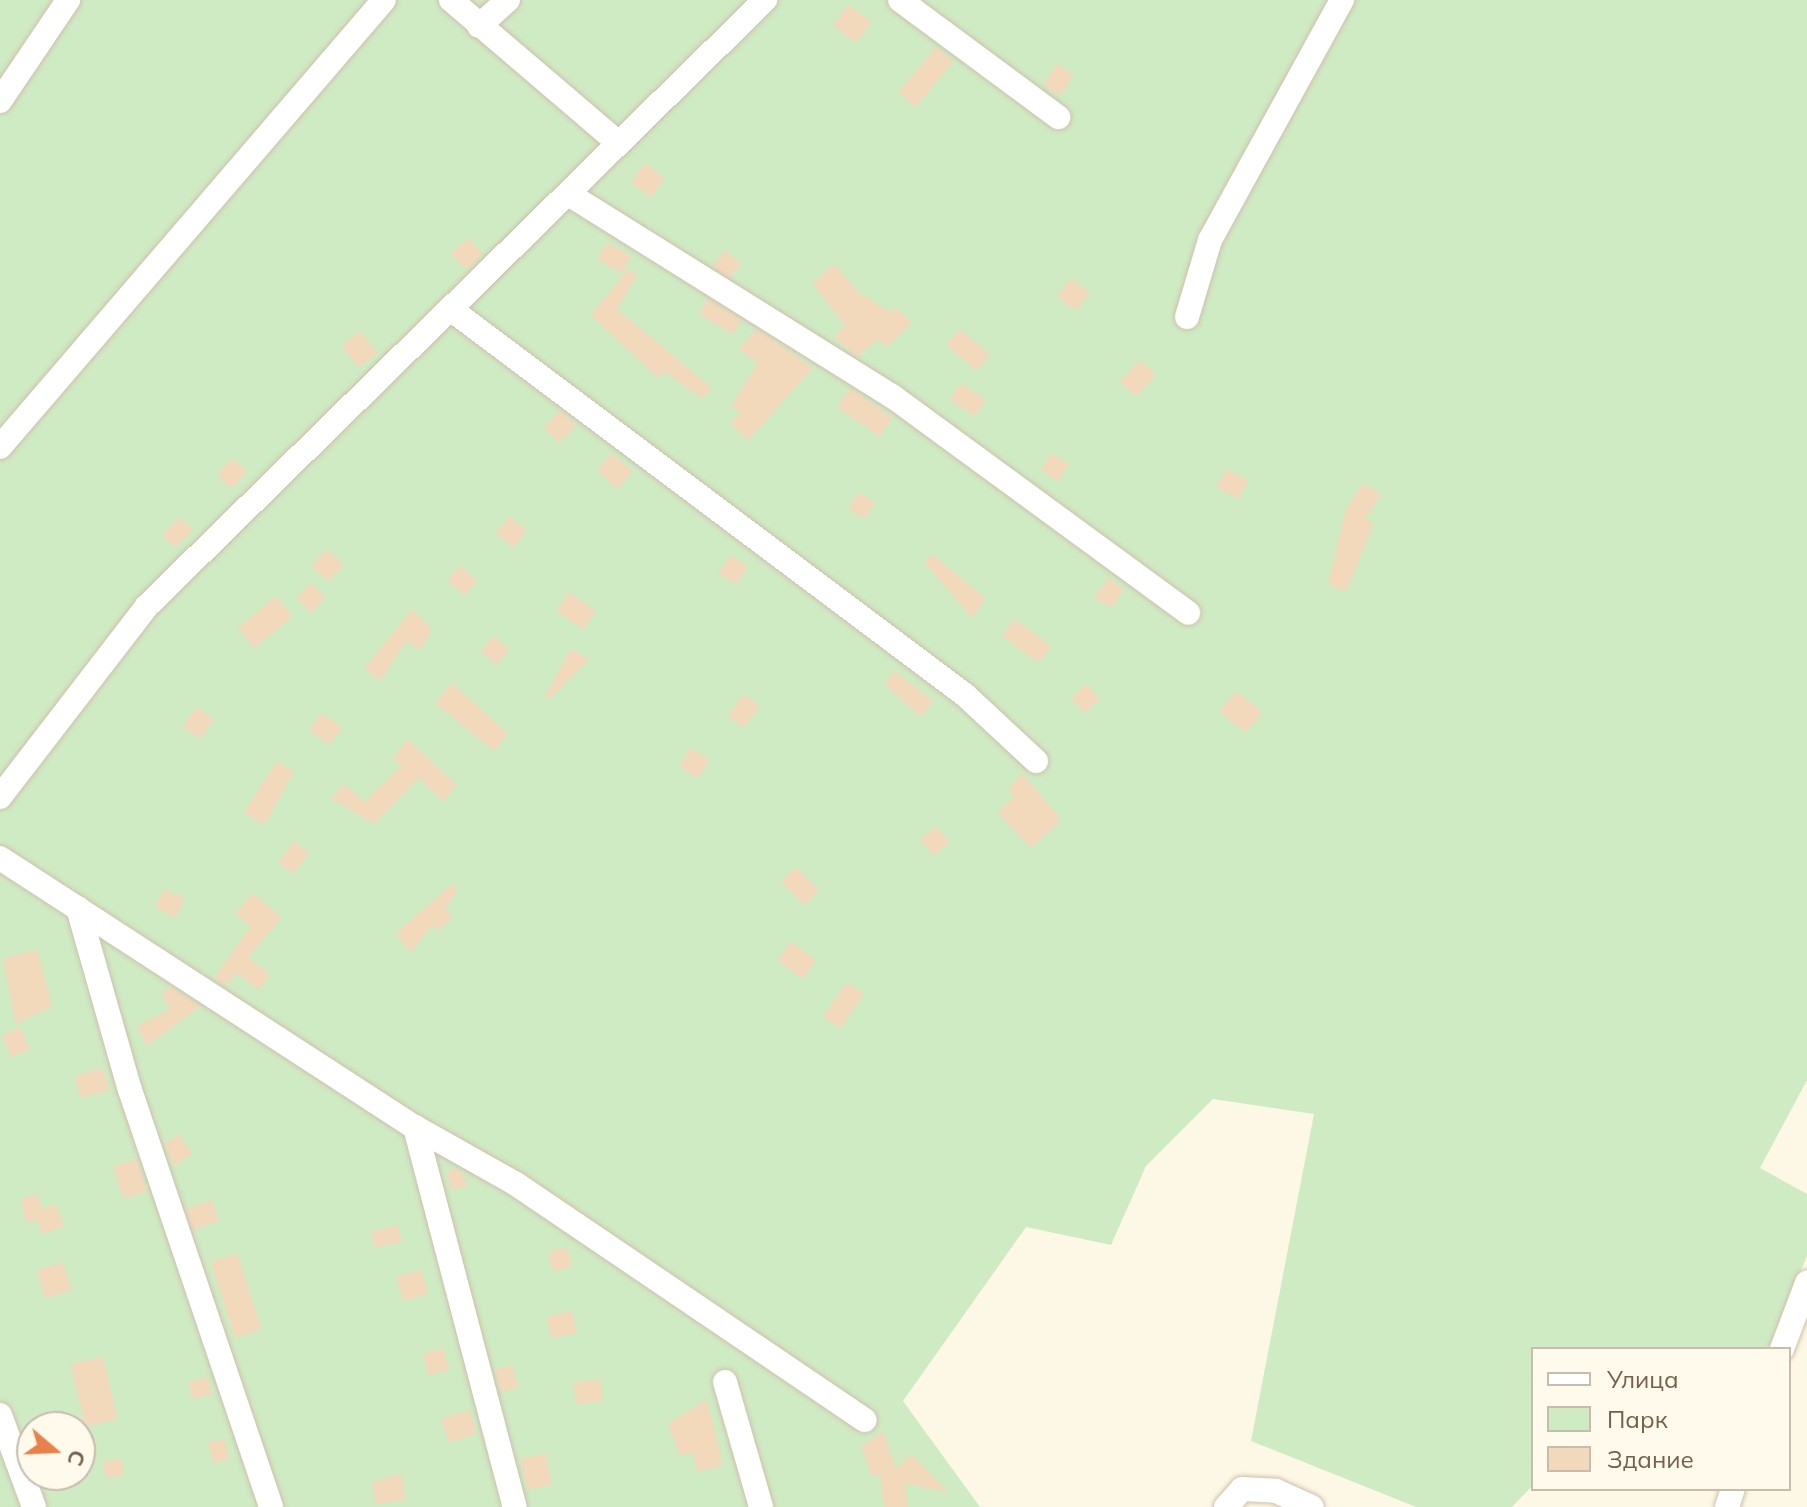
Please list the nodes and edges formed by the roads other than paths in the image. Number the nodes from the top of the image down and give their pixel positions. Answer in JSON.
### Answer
{"nodes":[{"id":1,"x":68,"y":0,"type":"edge"},
{"id":2,"x":384,"y":0,"type":"edge"},
{"id":3,"x":451,"y":0,"type":"edge"},
{"id":4,"x":508,"y":0,"type":"edge"},
{"id":5,"x":765,"y":0,"type":"edge"},
{"id":6,"x":900,"y":0,"type":"edge"},
{"id":7,"x":1342,"y":0,"type":"edge"},
{"id":8,"x":479,"y":26,"type":"junction"},
{"id":9,"x":0,"y":101,"type":"edge"},
{"id":10,"x":1058,"y":117,"type":"dead end"},
{"id":11,"x":617,"y":142,"type":"junction"},
{"id":12,"x":570,"y":195,"type":"junction"},
{"id":13,"x":453,"y":311,"type":"junction"},
{"id":14,"x":1187,"y":317,"type":"dead end"},
{"id":15,"x":0,"y":447,"type":"edge"},
{"id":16,"x":1188,"y":613,"type":"dead end"},
{"id":17,"x":1036,"y":761,"type":"dead end"},
{"id":18,"x":0,"y":797,"type":"edge"},
{"id":19,"x":0,"y":858,"type":"edge"},
{"id":20,"x":78,"y":908,"type":"junction"},
{"id":21,"x":415,"y":1127,"type":"junction"},
{"id":22,"x":1807,"y":1283,"type":"edge"},
{"id":23,"x":1783,"y":1347,"type":"edge"},
{"id":24,"x":725,"y":1382,"type":"dead end"},
{"id":25,"x":0,"y":1415,"type":"edge"},
{"id":26,"x":865,"y":1420,"type":"dead end"},
{"id":27,"x":34,"y":1507,"type":"edge"},
{"id":28,"x":271,"y":1507,"type":"edge"},
{"id":29,"x":515,"y":1507,"type":"edge"},
{"id":30,"x":761,"y":1507,"type":"edge"},
{"id":31,"x":1226,"y":1507,"type":"edge"},
{"id":32,"x":1312,"y":1507,"type":"edge"}],
"edges":[{"from":1,"to":9,"type":"street"},
{"from":2,"to":15,"type":"street"},
{"from":3,"to":8,"type":"street"},
{"from":4,"to":8,"type":"street"},
{"from":5,"to":11,"type":"street"},
{"from":6,"to":10,"type":"street"},
{"from":7,"to":14,"type":"street"},
{"from":8,"to":11,"type":"street"},
{"from":11,"to":12,"type":"street"},
{"from":12,"to":13,"type":"street"},
{"from":12,"to":16,"type":"street"},
{"from":13,"to":17,"type":"street"},
{"from":13,"to":18,"type":"street"},
{"from":19,"to":20,"type":"street"},
{"from":20,"to":21,"type":"street"},
{"from":20,"to":28,"type":"street"},
{"from":21,"to":26,"type":"street"},
{"from":21,"to":29,"type":"street"},
{"from":22,"to":23,"type":"street"},
{"from":24,"to":30,"type":"street"},
{"from":25,"to":27,"type":"street"},
{"from":31,"to":32,"type":"street"}]}
